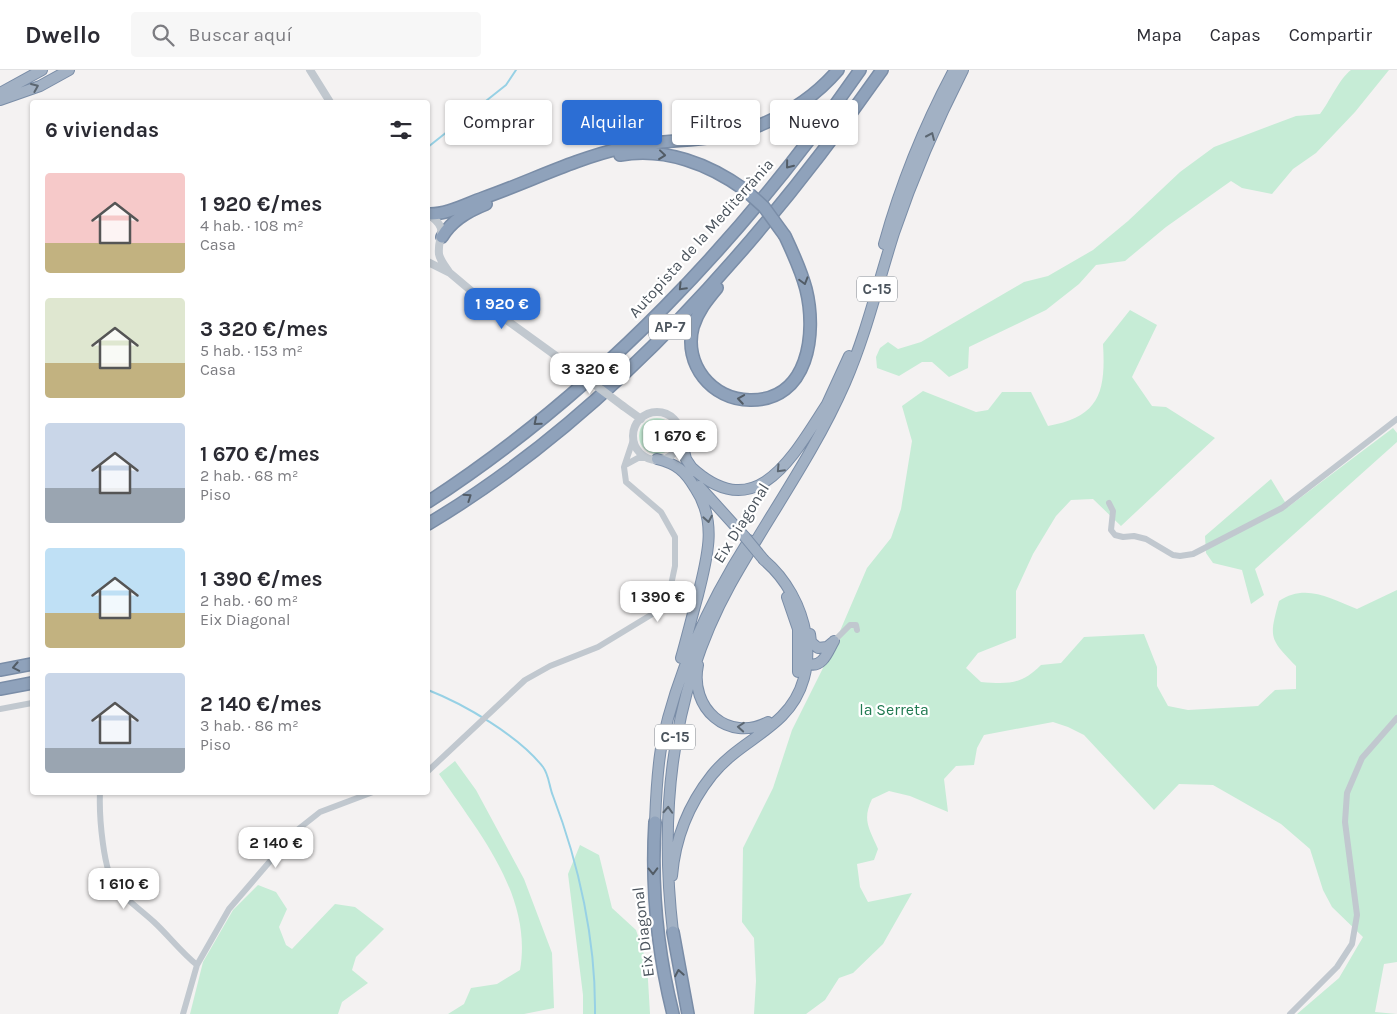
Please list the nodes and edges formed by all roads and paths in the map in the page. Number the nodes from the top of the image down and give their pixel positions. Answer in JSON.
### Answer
{"nodes":[{"id":1,"x":31,"y":70,"type":"edge"},
{"id":2,"x":42,"y":70,"type":"edge"},
{"id":3,"x":69,"y":70,"type":"edge"},
{"id":4,"x":310,"y":70,"type":"edge"},
{"id":5,"x":838,"y":70,"type":"edge"},
{"id":6,"x":860,"y":70,"type":"edge"},
{"id":7,"x":882,"y":70,"type":"edge"},
{"id":8,"x":954,"y":70,"type":"edge"},
{"id":9,"x":963,"y":70,"type":"edge"},
{"id":10,"x":871,"y":86,"type":"junction"},
{"id":11,"x":0,"y":89,"type":"edge"},
{"id":12,"x":0,"y":94,"type":"edge"},
{"id":13,"x":0,"y":100,"type":"edge"},
{"id":14,"x":329,"y":100,"type":"edge"},
{"id":15,"x":430,"y":214,"type":"edge"},
{"id":16,"x":430,"y":216,"type":"edge"},
{"id":17,"x":441,"y":242,"type":"junction"},
{"id":18,"x":430,"y":256,"type":"edge"},
{"id":19,"x":430,"y":263,"type":"edge"},
{"id":20,"x":450,"y":273,"type":"junction"},
{"id":21,"x":829,"y":401,"type":"junction"},
{"id":22,"x":640,"y":419,"type":"junction"},
{"id":23,"x":1397,"y":419,"type":"edge"},
{"id":24,"x":681,"y":439,"type":"junction"},
{"id":25,"x":633,"y":440,"type":"junction"},
{"id":26,"x":653,"y":459,"type":"junction"},
{"id":27,"x":624,"y":467,"type":"junction"},
{"id":28,"x":689,"y":470,"type":"junction"},
{"id":29,"x":430,"y":501,"type":"edge"},
{"id":30,"x":1109,"y":503,"type":"dead end"},
{"id":31,"x":430,"y":523,"type":"edge"},
{"id":32,"x":796,"y":609,"type":"junction"},
{"id":33,"x":712,"y":621,"type":"junction"},
{"id":34,"x":857,"y":630,"type":"dead end"},
{"id":35,"x":834,"y":641,"type":"junction"},
{"id":36,"x":822,"y":661,"type":"junction"},
{"id":37,"x":806,"y":662,"type":"junction"},
{"id":38,"x":30,"y":664,"type":"edge"},
{"id":39,"x":0,"y":670,"type":"edge"},
{"id":40,"x":30,"y":683,"type":"edge"},
{"id":41,"x":0,"y":689,"type":"edge"},
{"id":42,"x":797,"y":695,"type":"junction"},
{"id":43,"x":30,"y":702,"type":"edge"},
{"id":44,"x":0,"y":709,"type":"edge"},
{"id":45,"x":1397,"y":718,"type":"edge"},
{"id":46,"x":662,"y":742,"type":"junction"},
{"id":47,"x":430,"y":769,"type":"edge"},
{"id":48,"x":100,"y":795,"type":"edge"},
{"id":49,"x":365,"y":795,"type":"edge"},
{"id":50,"x":655,"y":822,"type":"joint"},
{"id":51,"x":673,"y":932,"type":"junction"},
{"id":52,"x":197,"y":965,"type":"junction"},
{"id":53,"x":183,"y":1014,"type":"edge"},
{"id":54,"x":673,"y":1014,"type":"edge"},
{"id":55,"x":688,"y":1014,"type":"edge"},
{"id":56,"x":1290,"y":1014,"type":"edge"}],
"edges":[{"from":1,"to":11,"type":"highway"},
{"from":2,"to":12,"type":"highway"},
{"from":13,"to":3,"type":"highway","one_way":true},
{"from":4,"to":14,"type":"street"},
{"from":5,"to":15,"type":"highway"},
{"from":6,"to":29,"type":"highway","name":"Autopista de la Mediterrània","number":"AP-7","one_way":true},
{"from":7,"to":10,"type":"highway","number":"AP-7"},
{"from":8,"to":21,"type":"highway","name":"Eix Diagonal","number":"C-15"},
{"from":33,"to":9,"type":"highway","name":"Eix Diagonal","number":"C-15","one_way":true},
{"from":17,"to":10,"type":"highway","one_way":true,"bridge":true},
{"from":31,"to":10,"type":"highway","number":"AP-7","one_way":true},
{"from":16,"to":17,"type":"street"},
{"from":17,"to":18,"type":"street"},
{"from":17,"to":20,"type":"street"},
{"from":19,"to":20,"type":"street"},
{"from":20,"to":22,"type":"street","bridge":true},
{"from":21,"to":28,"type":"highway","one_way":true},
{"from":21,"to":46,"type":"highway","name":"Eix Diagonal","number":"C-15"},
{"from":22,"to":24,"type":"street"},
{"from":22,"to":25,"type":"street"},
{"from":23,"to":30,"type":"street"},
{"from":24,"to":26,"type":"street"},
{"from":24,"to":28,"type":"highway"},
{"from":25,"to":26,"type":"street"},
{"from":25,"to":27,"type":"street"},
{"from":26,"to":27,"type":"street"},
{"from":26,"to":28,"type":"highway"},
{"from":27,"to":47,"type":"street"},
{"from":28,"to":32,"type":"highway","bridge":true},
{"from":28,"to":46,"type":"highway","one_way":true},
{"from":32,"to":33,"type":"highway","one_way":true},
{"from":32,"to":35,"type":"highway"},
{"from":32,"to":37,"type":"highway"},
{"from":51,"to":33,"type":"highway","name":"Eix Diagonal","number":"C-15","one_way":true},
{"from":34,"to":35,"type":"street"},
{"from":35,"to":36,"type":"highway"},
{"from":36,"to":37,"type":"highway"},
{"from":36,"to":42,"type":"highway"},
{"from":37,"to":42,"type":"highway"},
{"from":38,"to":39,"type":"highway","one_way":true},
{"from":40,"to":41,"type":"highway"},
{"from":42,"to":51,"type":"highway"},
{"from":43,"to":44,"type":"street"},
{"from":45,"to":56,"type":"street"},
{"from":46,"to":50,"type":"highway","name":"Eix Diagonal","number":"C-15"},
{"from":48,"to":52,"type":"street"},
{"from":49,"to":52,"type":"street"},
{"from":50,"to":54,"type":"highway","name":"Eix Diagonal","number":"C-15","one_way":true},
{"from":55,"to":51,"type":"highway","name":"Eix Diagonal","number":"C-15","one_way":true},
{"from":52,"to":53,"type":"street"}]}
